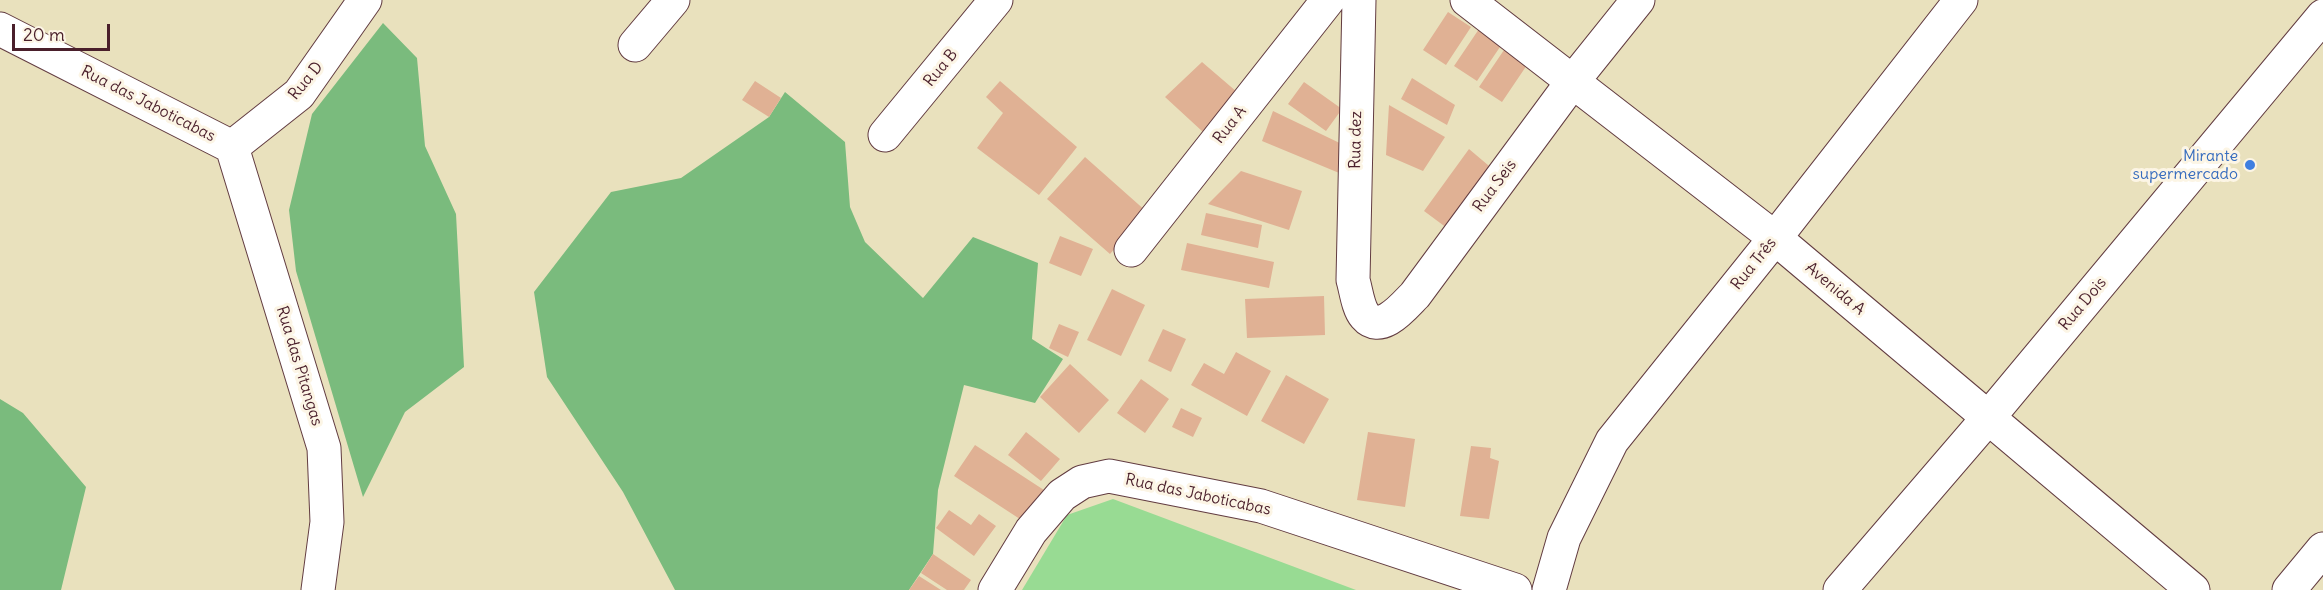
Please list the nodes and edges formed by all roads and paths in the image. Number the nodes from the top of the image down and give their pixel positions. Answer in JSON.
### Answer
{"nodes":[{"id":1,"x":365,"y":0,"type":"edge"},
{"id":2,"x":672,"y":0,"type":"edge"},
{"id":3,"x":996,"y":0,"type":"edge"},
{"id":4,"x":1328,"y":0,"type":"edge"},
{"id":5,"x":1359,"y":0,"type":"edge"},
{"id":6,"x":1467,"y":0,"type":"edge"},
{"id":7,"x":1638,"y":0,"type":"edge"},
{"id":8,"x":1961,"y":0,"type":"edge"},
{"id":9,"x":2323,"y":16,"type":"edge"},
{"id":10,"x":0,"y":29,"type":"edge"},
{"id":11,"x":634,"y":45,"type":"dead end"},
{"id":12,"x":1573,"y":81,"type":"junction"},
{"id":13,"x":885,"y":135,"type":"dead end"},
{"id":14,"x":232,"y":147,"type":"junction"},
{"id":15,"x":1775,"y":238,"type":"junction"},
{"id":16,"x":1131,"y":250,"type":"dead end"},
{"id":17,"x":1353,"y":280,"type":"joint"},
{"id":18,"x":1988,"y":418,"type":"junction"},
{"id":19,"x":2323,"y":549,"type":"edge"},
{"id":20,"x":318,"y":590,"type":"edge"},
{"id":21,"x":994,"y":590,"type":"edge"},
{"id":22,"x":1515,"y":590,"type":"edge"},
{"id":23,"x":1543,"y":590,"type":"edge"},
{"id":24,"x":1549,"y":590,"type":"edge"},
{"id":25,"x":1840,"y":590,"type":"edge"},
{"id":26,"x":2193,"y":590,"type":"edge"},
{"id":27,"x":2289,"y":590,"type":"edge"}],
"edges":[{"from":1,"to":14,"type":"street","name":"Rua D"},
{"from":2,"to":11,"type":"street"},
{"from":3,"to":13,"type":"street","name":"Rua B"},
{"from":4,"to":16,"type":"street","name":"Rua A"},
{"from":5,"to":17,"type":"street","name":"Rua dez"},
{"from":6,"to":12,"type":"street","name":"Avenida A"},
{"from":7,"to":12,"type":"street","name":"Rua Seis"},
{"from":8,"to":15,"type":"street","name":"Rua Três"},
{"from":9,"to":18,"type":"street","name":"Rua Dois"},
{"from":10,"to":14,"type":"street","name":"Rua das Jaboticabas"},
{"from":12,"to":15,"type":"street","name":"Avenida A"},
{"from":12,"to":17,"type":"street","name":"Rua Seis"},
{"from":14,"to":20,"type":"street","name":"Rua das Pitangas"},
{"from":15,"to":18,"type":"street","name":"Avenida A"},
{"from":15,"to":24,"type":"street","name":"Rua Três"},
{"from":18,"to":25,"type":"street","name":"Rua Dois"},
{"from":18,"to":26,"type":"street","name":"Avenida A"},
{"from":19,"to":27,"type":"street"},
{"from":21,"to":22,"type":"street","name":"Rua das Jaboticabas"},
{"from":23,"to":24,"type":"street"}]}
